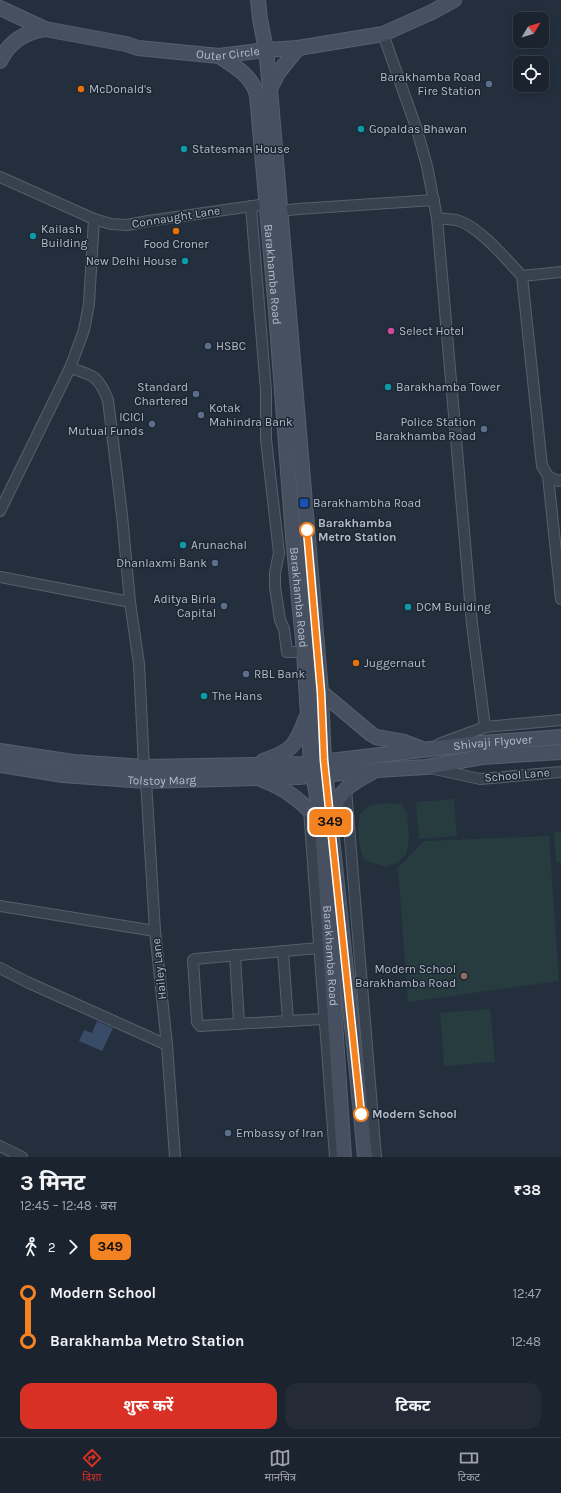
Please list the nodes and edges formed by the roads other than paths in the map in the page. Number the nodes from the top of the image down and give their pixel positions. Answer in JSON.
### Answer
{"nodes":[{"id":1,"x":258,"y":0,"type":"edge"},
{"id":2,"x":454,"y":0,"type":"edge"},
{"id":3,"x":0,"y":8,"type":"edge"},
{"id":4,"x":45,"y":29,"type":"junction"},
{"id":5,"x":383,"y":34,"type":"junction"},
{"id":6,"x":298,"y":48,"type":"junction"},
{"id":7,"x":266,"y":50,"type":"junction"},
{"id":8,"x":219,"y":56,"type":"junction"},
{"id":9,"x":0,"y":61,"type":"edge"},
{"id":10,"x":270,"y":89,"type":"junction"},
{"id":11,"x":0,"y":177,"type":"edge"},
{"id":12,"x":434,"y":200,"type":"junction"},
{"id":13,"x":266,"y":204,"type":"junction"},
{"id":14,"x":251,"y":206,"type":"junction"},
{"id":15,"x":280,"y":211,"type":"junction"},
{"id":16,"x":437,"y":218,"type":"junction"},
{"id":17,"x":94,"y":219,"type":"junction"},
{"id":18,"x":561,"y":272,"type":"edge"},
{"id":19,"x":522,"y":276,"type":"junction"},
{"id":20,"x":278,"y":345,"type":"junction"},
{"id":21,"x":262,"y":347,"type":"junction"},
{"id":22,"x":70,"y":368,"type":"junction"},
{"id":23,"x":548,"y":476,"type":"junction"},
{"id":24,"x":561,"y":480,"type":"edge"},
{"id":25,"x":0,"y":511,"type":"edge"},
{"id":26,"x":0,"y":577,"type":"edge"},
{"id":27,"x":561,"y":599,"type":"edge"},
{"id":28,"x":130,"y":602,"type":"junction"},
{"id":29,"x":304,"y":652,"type":"junction"},
{"id":30,"x":321,"y":692,"type":"junction"},
{"id":31,"x":308,"y":712,"type":"junction"},
{"id":32,"x":561,"y":720,"type":"edge"},
{"id":33,"x":484,"y":727,"type":"junction"},
{"id":34,"x":561,"y":737,"type":"edge"},
{"id":35,"x":424,"y":750,"type":"junction"},
{"id":36,"x":0,"y":751,"type":"edge"},
{"id":37,"x":561,"y":752,"type":"edge"},
{"id":38,"x":0,"y":765,"type":"edge"},
{"id":39,"x":426,"y":767,"type":"junction"},
{"id":40,"x":318,"y":768,"type":"junction"},
{"id":41,"x":377,"y":770,"type":"junction"},
{"id":42,"x":256,"y":771,"type":"junction"},
{"id":43,"x":561,"y":772,"type":"edge"},
{"id":44,"x":145,"y":774,"type":"junction"},
{"id":45,"x":346,"y":789,"type":"junction"},
{"id":46,"x":309,"y":810,"type":"junction"},
{"id":47,"x":326,"y":820,"type":"junction"},
{"id":48,"x":0,"y":906,"type":"edge"},
{"id":49,"x":155,"y":931,"type":"junction"},
{"id":50,"x":319,"y":948,"type":"junction"},
{"id":51,"x":284,"y":951,"type":"junction"},
{"id":52,"x":235,"y":955,"type":"junction"},
{"id":53,"x":0,"y":968,"type":"edge"},
{"id":54,"x":324,"y":1019,"type":"junction"},
{"id":55,"x":288,"y":1021,"type":"junction"},
{"id":56,"x":239,"y":1024,"type":"junction"},
{"id":57,"x":167,"y":1045,"type":"junction"},
{"id":58,"x":0,"y":1146,"type":"edge"},
{"id":59,"x":22,"y":1157,"type":"edge"},
{"id":60,"x":175,"y":1157,"type":"edge"},
{"id":61,"x":335,"y":1157,"type":"edge"},
{"id":62,"x":344,"y":1157,"type":"edge"},
{"id":63,"x":364,"y":1157,"type":"edge"},
{"id":64,"x":376,"y":1157,"type":"edge"}],
"edges":[{"from":1,"to":7,"type":"main road","name":"Barakhamba Road"},
{"from":2,"to":5,"type":"main road","name":"Outer Circle"},
{"from":3,"to":4,"type":"main road","name":"Outer Circle"},
{"from":4,"to":8,"type":"main road","name":"Outer Circle"},
{"from":4,"to":9,"type":"main road"},
{"from":5,"to":6,"type":"main road","name":"Outer Circle"},
{"from":5,"to":12,"type":"street"},
{"from":6,"to":7,"type":"main road","name":"Outer Circle"},
{"from":6,"to":10,"type":"main road"},
{"from":7,"to":8,"type":"main road","name":"Outer Circle"},
{"from":7,"to":10,"type":"main road","name":"Barakhamba Road"},
{"from":8,"to":13,"type":"main road","name":"Barakhamba Road"},
{"from":10,"to":15,"type":"main road","name":"Barakhamba Road"},
{"from":11,"to":17,"type":"street","name":"Connaught Lane"},
{"from":12,"to":15,"type":"street"},
{"from":12,"to":16,"type":"street"},
{"from":13,"to":14,"type":"street","name":"Connaught Lane"},
{"from":13,"to":20,"type":"main road","name":"Barakhamba Road"},
{"from":14,"to":17,"type":"street","name":"Connaught Lane"},
{"from":14,"to":21,"type":"street"},
{"from":15,"to":30,"type":"main road","name":"Barakhamba Road"},
{"from":16,"to":19,"type":"street"},
{"from":16,"to":33,"type":"street"},
{"from":17,"to":22,"type":"street"},
{"from":18,"to":19,"type":"street"},
{"from":19,"to":23,"type":"street"},
{"from":20,"to":21,"type":"street"},
{"from":20,"to":29,"type":"main road","name":"Barakhamba Road"},
{"from":21,"to":29,"type":"street"},
{"from":22,"to":25,"type":"street"},
{"from":22,"to":28,"type":"street","name":"Hailey Lane"},
{"from":23,"to":24,"type":"street"},
{"from":23,"to":27,"type":"street"},
{"from":26,"to":28,"type":"street"},
{"from":28,"to":44,"type":"street","name":"Hailey Lane"},
{"from":29,"to":31,"type":"main road","name":"Barakhamba Road"},
{"from":30,"to":35,"type":"main road"},
{"from":30,"to":40,"type":"main road","name":"Barakhamba Road"},
{"from":31,"to":40,"type":"main road","name":"Barakhamba Road"},
{"from":31,"to":42,"type":"main road"},
{"from":32,"to":33,"type":"street"},
{"from":33,"to":35,"type":"street"},
{"from":34,"to":35,"type":"main road","name":"Shivaji Flyover"},
{"from":35,"to":40,"type":"main road","name":"Shivaji Flyover"},
{"from":36,"to":44,"type":"main road","name":"Tolstoy Marg"},
{"from":37,"to":39,"type":"main road","name":"Shivaji Flyover"},
{"from":38,"to":44,"type":"main road","name":"Tolstoy Marg"},
{"from":39,"to":41,"type":"main road","name":"Shivaji Flyover"},
{"from":39,"to":43,"type":"street","name":"School Lane"},
{"from":40,"to":41,"type":"main road","name":"Shivaji Flyover"},
{"from":40,"to":42,"type":"main road","name":"Tolstoy Marg"},
{"from":40,"to":47,"type":"main road","name":"Barakhamba Road"},
{"from":41,"to":45,"type":"main road"},
{"from":42,"to":44,"type":"main road","name":"Tolstoy Marg"},
{"from":42,"to":46,"type":"main road"},
{"from":44,"to":49,"type":"street","name":"Hailey Lane"},
{"from":45,"to":47,"type":"main road"},
{"from":45,"to":64,"type":"street"},
{"from":46,"to":47,"type":"main road"},
{"from":46,"to":50,"type":"street"},
{"from":47,"to":62,"type":"main road","name":"Barakhamba Road"},
{"from":47,"to":63,"type":"main road","name":"Barakhamba Road"},
{"from":48,"to":49,"type":"street"},
{"from":49,"to":57,"type":"street","name":"Hailey Lane"},
{"from":50,"to":51,"type":"street"},
{"from":50,"to":54,"type":"street"},
{"from":51,"to":52,"type":"street"},
{"from":51,"to":55,"type":"street"},
{"from":52,"to":56,"type":"street"},
{"from":52,"to":56,"type":"street"},
{"from":53,"to":57,"type":"street"},
{"from":54,"to":55,"type":"street"},
{"from":54,"to":61,"type":"street"},
{"from":55,"to":56,"type":"street"},
{"from":57,"to":60,"type":"street","name":"Hailey Lane"},
{"from":58,"to":59,"type":"street"}]}
